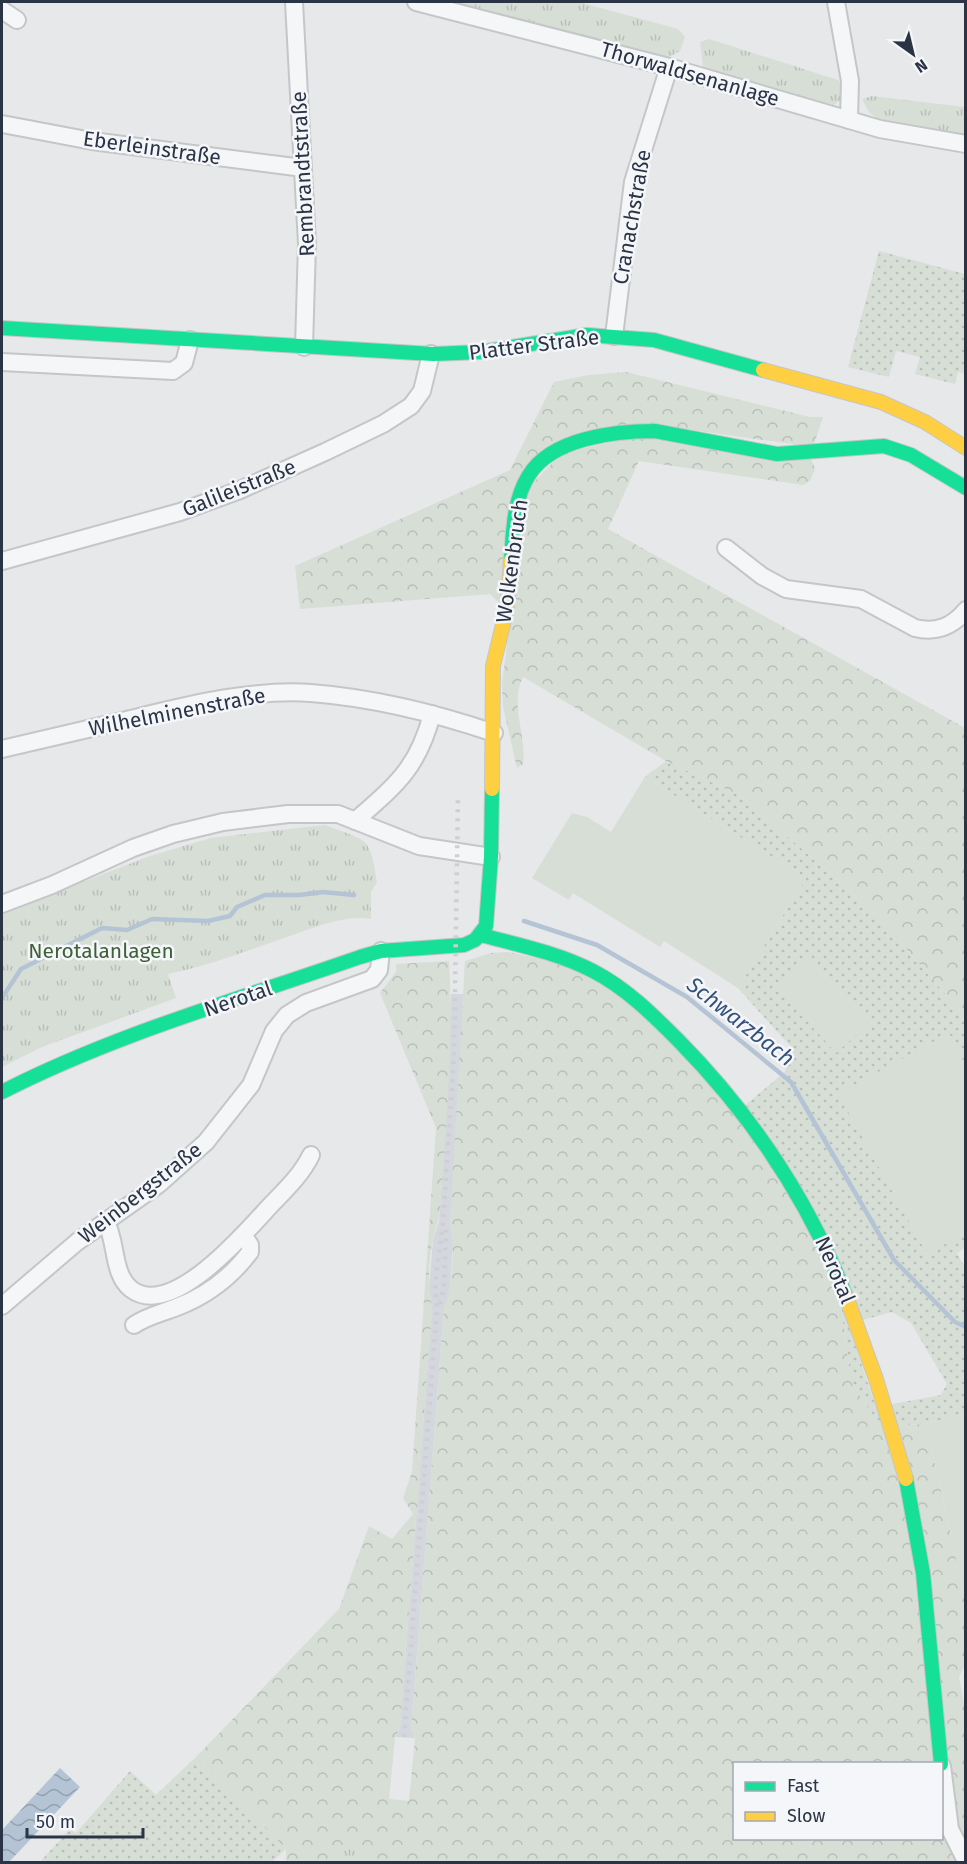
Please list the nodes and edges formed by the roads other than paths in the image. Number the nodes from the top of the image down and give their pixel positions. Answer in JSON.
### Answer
{"nodes":[{"id":1,"x":294,"y":2,"type":"edge"},
{"id":2,"x":416,"y":2,"type":"edge"},
{"id":3,"x":836,"y":2,"type":"edge"},
{"id":4,"x":2,"y":10,"type":"edge"},
{"id":5,"x":17,"y":20,"type":"dead end"},
{"id":6,"x":669,"y":67,"type":"junction"},
{"id":7,"x":849,"y":120,"type":"junction"},
{"id":8,"x":2,"y":124,"type":"edge"},
{"id":9,"x":966,"y":144,"type":"edge"},
{"id":10,"x":303,"y":168,"type":"junction"},
{"id":11,"x":2,"y":328,"type":"edge"},
{"id":12,"x":614,"y":336,"type":"junction"},
{"id":13,"x":190,"y":340,"type":"junction"},
{"id":14,"x":303,"y":347,"type":"junction"},
{"id":15,"x":431,"y":354,"type":"junction"},
{"id":16,"x":2,"y":362,"type":"edge"},
{"id":17,"x":966,"y":448,"type":"edge"},
{"id":18,"x":966,"y":488,"type":"edge"},
{"id":19,"x":726,"y":548,"type":"dead end"},
{"id":20,"x":2,"y":561,"type":"edge"},
{"id":21,"x":966,"y":610,"type":"edge"},
{"id":22,"x":432,"y":714,"type":"junction"},
{"id":23,"x":494,"y":733,"type":"junction"},
{"id":24,"x":2,"y":749,"type":"edge"},
{"id":25,"x":355,"y":821,"type":"junction"},
{"id":26,"x":491,"y":856,"type":"junction"},
{"id":27,"x":2,"y":904,"type":"edge"},
{"id":28,"x":481,"y":935,"type":"junction"},
{"id":29,"x":381,"y":951,"type":"junction"},
{"id":30,"x":2,"y":1092,"type":"edge"},
{"id":31,"x":311,"y":1155,"type":"dead end"},
{"id":32,"x":106,"y":1222,"type":"junction"},
{"id":33,"x":243,"y":1235,"type":"junction"},
{"id":34,"x":2,"y":1306,"type":"edge"},
{"id":35,"x":134,"y":1325,"type":"dead end"},
{"id":36,"x":941,"y":1762,"type":"edge"},
{"id":37,"x":943,"y":1779,"type":"edge"},
{"id":38,"x":966,"y":1861,"type":"edge"}],
"edges":[{"from":1,"to":10,"type":"street","name":"Rembrandtstraße"},
{"from":2,"to":6,"type":"street","name":"Thorwaldsenanlage"},
{"from":3,"to":7,"type":"street"},
{"from":4,"to":5,"type":"street"},
{"from":6,"to":7,"type":"street","name":"Thorwaldsenanlage"},
{"from":6,"to":12,"type":"street","name":"Cranachstraße"},
{"from":7,"to":9,"type":"street","name":"Thorwaldsenanlage"},
{"from":8,"to":10,"type":"street","name":"Eberleinstraße"},
{"from":10,"to":14,"type":"street","name":"Rembrandtstraße"},
{"from":11,"to":13,"type":"street","name":"Platter Straße"},
{"from":12,"to":15,"type":"street","name":"Platter Straße"},
{"from":12,"to":17,"type":"street","name":"Platter Straße"},
{"from":13,"to":14,"type":"street","name":"Platter Straße"},
{"from":13,"to":16,"type":"street"},
{"from":14,"to":15,"type":"street","name":"Platter Straße"},
{"from":15,"to":20,"type":"street","name":"Galileistraße"},
{"from":18,"to":23,"type":"street","name":"Wolkenbruch"},
{"from":19,"to":21,"type":"street"},
{"from":22,"to":23,"type":"street","name":"Wilhelminenstraße"},
{"from":22,"to":24,"type":"street","name":"Wilhelminenstraße"},
{"from":22,"to":25,"type":"street"},
{"from":23,"to":26,"type":"street","name":"Wolkenbruch"},
{"from":25,"to":26,"type":"street"},
{"from":25,"to":27,"type":"street"},
{"from":26,"to":28,"type":"street"},
{"from":28,"to":29,"type":"street","name":"Nerotal"},
{"from":28,"to":36,"type":"street","name":"Nerotal"},
{"from":29,"to":30,"type":"street","name":"Nerotal"},
{"from":29,"to":32,"type":"street","name":"Weinbergstraße"},
{"from":31,"to":33,"type":"street"},
{"from":32,"to":33,"type":"street"},
{"from":32,"to":34,"type":"street","name":"Weinbergstraße"},
{"from":33,"to":35,"type":"street"},
{"from":37,"to":38,"type":"street","name":"Nerotal"}]}
